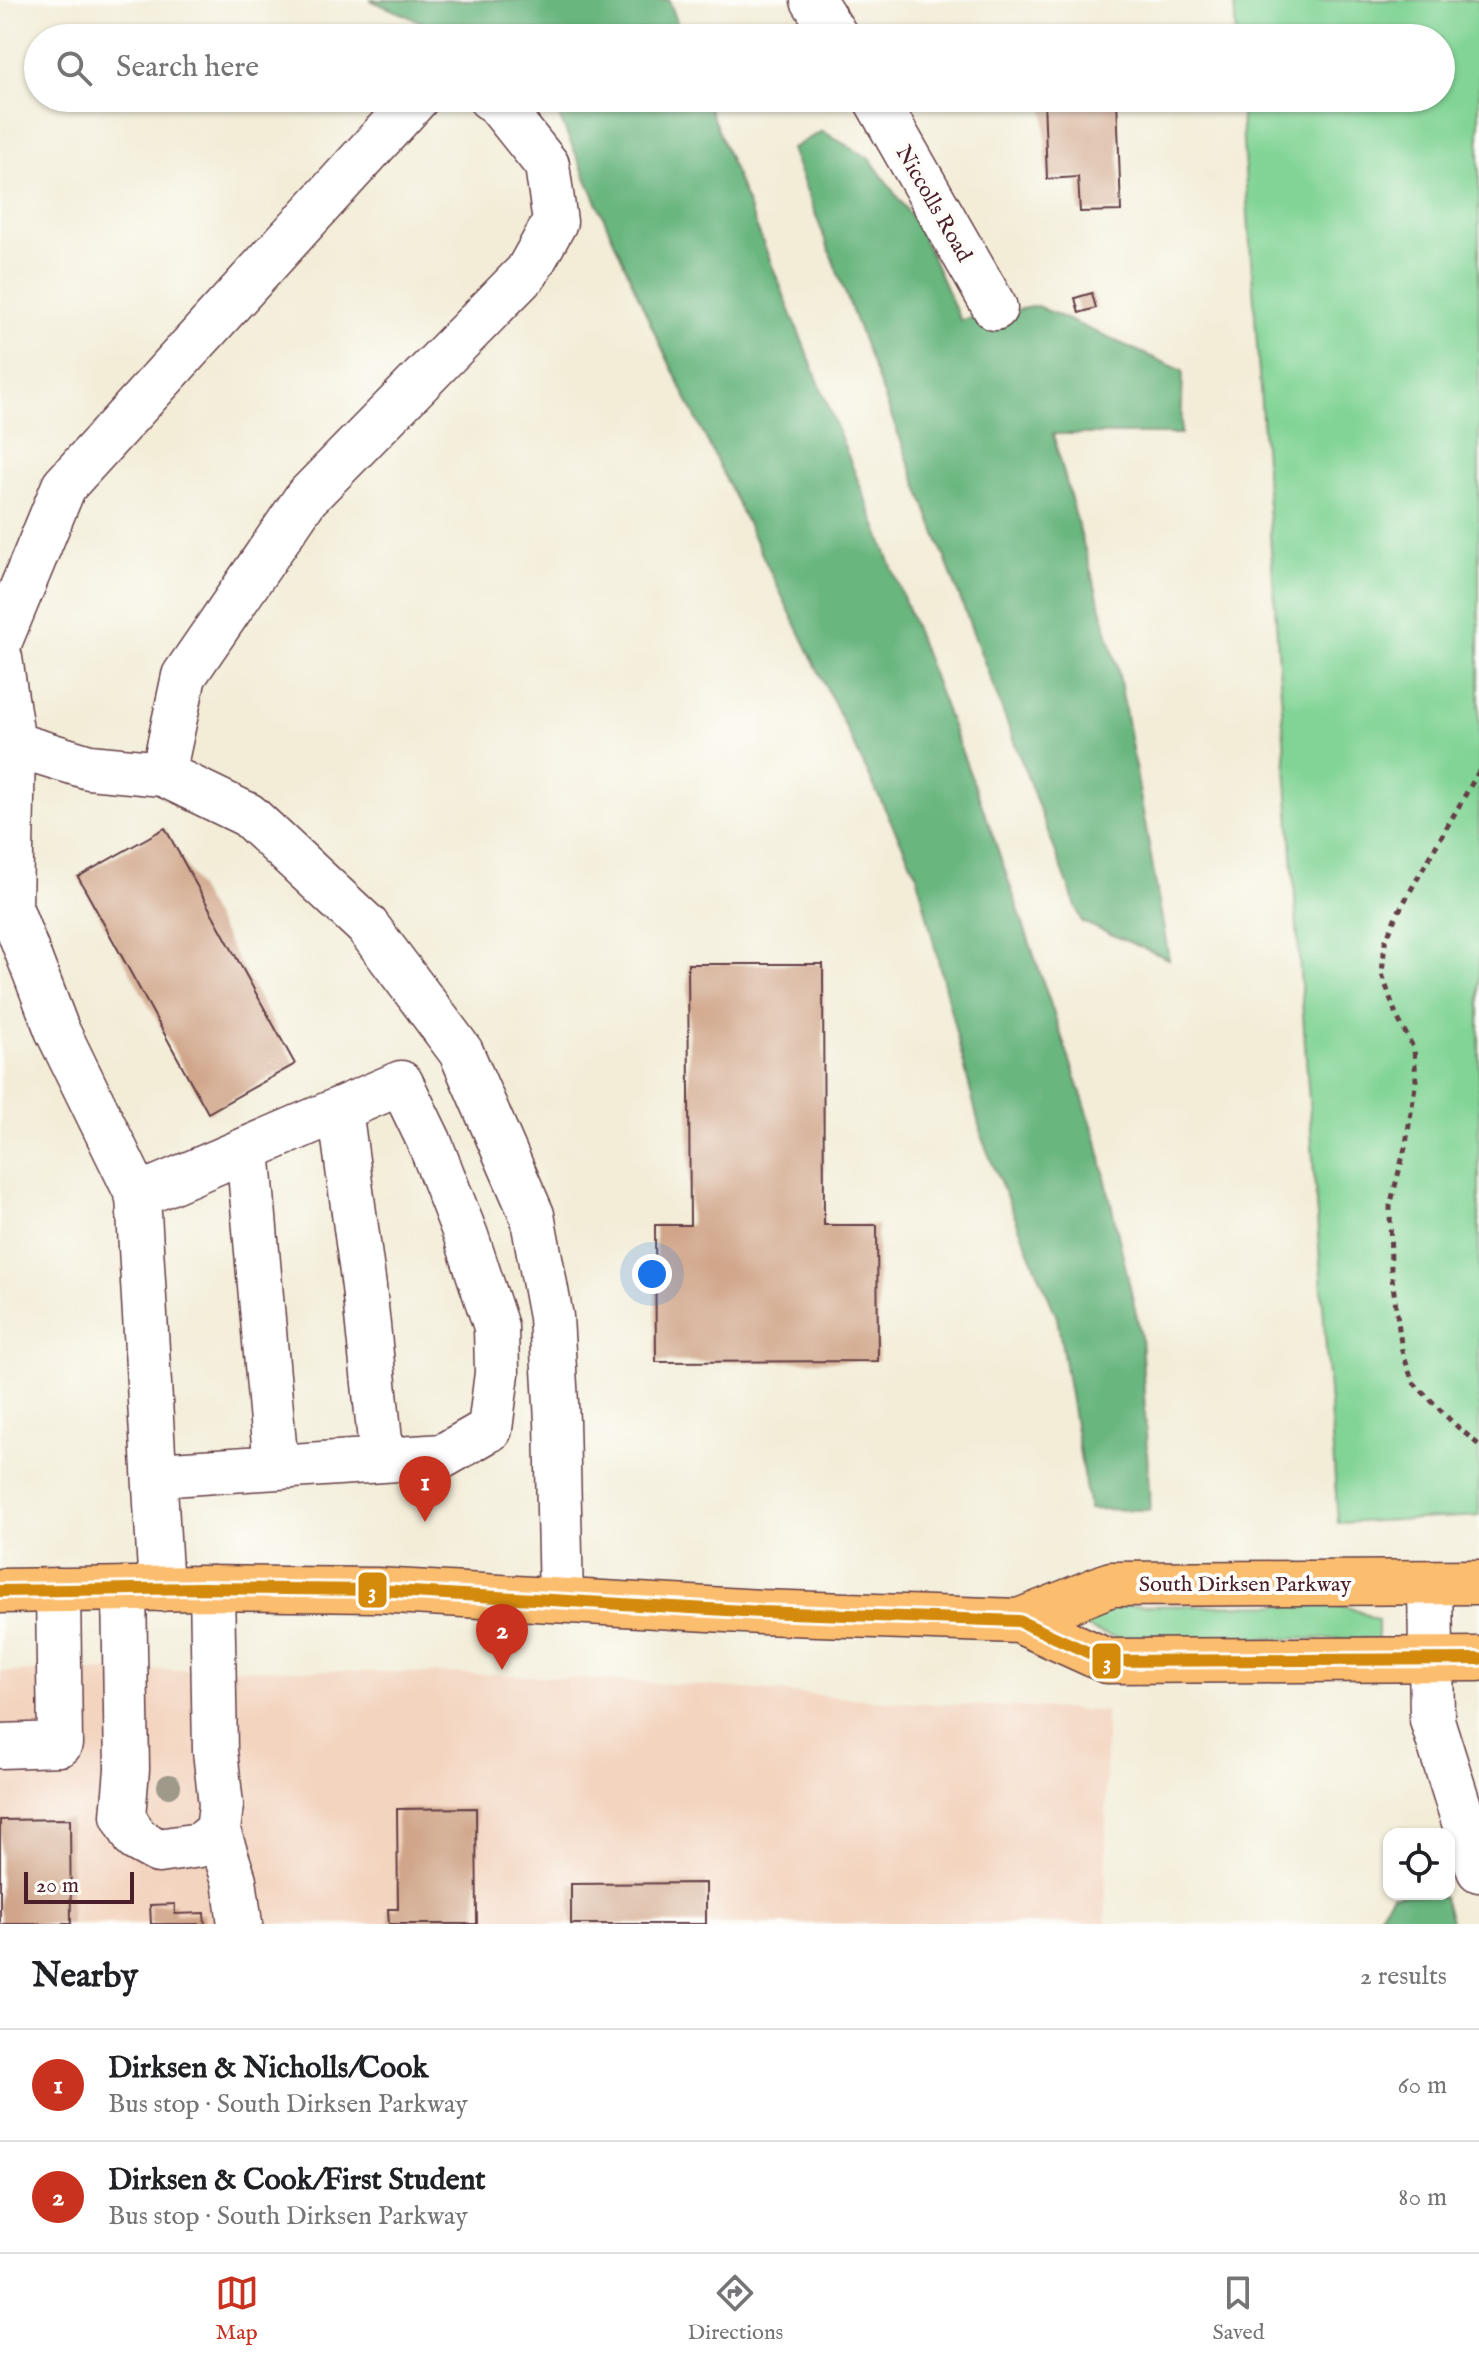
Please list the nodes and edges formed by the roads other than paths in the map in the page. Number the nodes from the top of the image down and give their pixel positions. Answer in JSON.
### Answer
{"nodes":[{"id":1,"x":813,"y":0,"type":"edge"},
{"id":2,"x":828,"y":24,"type":"edge"},
{"id":3,"x":404,"y":112,"type":"edge"},
{"id":4,"x":505,"y":112,"type":"edge"},
{"id":5,"x":883,"y":112,"type":"edge"},
{"id":6,"x":995,"y":308,"type":"dead end"},
{"id":7,"x":0,"y":641,"type":"edge"},
{"id":8,"x":0,"y":658,"type":"edge"},
{"id":9,"x":13,"y":744,"type":"junction"},
{"id":10,"x":163,"y":774,"type":"junction"},
{"id":11,"x":340,"y":1109,"type":"junction"},
{"id":12,"x":248,"y":1149,"type":"junction"},
{"id":13,"x":138,"y":1196,"type":"junction"},
{"id":14,"x":382,"y":1460,"type":"junction"},
{"id":15,"x":276,"y":1467,"type":"junction"},
{"id":16,"x":156,"y":1475,"type":"junction"},
{"id":17,"x":1479,"y":1582,"type":"edge"},
{"id":18,"x":1430,"y":1583,"type":"junction"},
{"id":19,"x":212,"y":1588,"type":"junction"},
{"id":20,"x":143,"y":1589,"type":"junction"},
{"id":21,"x":58,"y":1590,"type":"junction"},
{"id":22,"x":0,"y":1591,"type":"edge"},
{"id":23,"x":561,"y":1600,"type":"junction"},
{"id":24,"x":1019,"y":1621,"type":"junction"},
{"id":25,"x":1430,"y":1659,"type":"junction"},
{"id":26,"x":1479,"y":1659,"type":"edge"},
{"id":27,"x":0,"y":1746,"type":"edge"},
{"id":28,"x":218,"y":1831,"type":"junction"},
{"id":29,"x":1479,"y":1870,"type":"edge"},
{"id":30,"x":240,"y":1924,"type":"edge"}],
"edges":[{"from":1,"to":2,"type":"street"},
{"from":3,"to":7,"type":"street"},
{"from":4,"to":10,"type":"street"},
{"from":5,"to":6,"type":"street","name":"Niccolls Road"},
{"from":8,"to":9,"type":"street"},
{"from":9,"to":10,"type":"street"},
{"from":9,"to":13,"type":"street"},
{"from":10,"to":23,"type":"street"},
{"from":11,"to":12,"type":"street"},
{"from":11,"to":14,"type":"street"},
{"from":11,"to":14,"type":"street"},
{"from":12,"to":13,"type":"street"},
{"from":12,"to":15,"type":"street"},
{"from":13,"to":16,"type":"street"},
{"from":14,"to":15,"type":"street"},
{"from":15,"to":16,"type":"street"},
{"from":16,"to":20,"type":"street"},
{"from":17,"to":18,"type":"main road","name":"South Dirksen Parkway"},
{"from":18,"to":24,"type":"main road","name":"South Dirksen Parkway"},
{"from":18,"to":25,"type":"street"},
{"from":19,"to":20,"type":"main road","name":"South Dirksen Parkway"},
{"from":19,"to":23,"type":"main road","name":"South Dirksen Parkway"},
{"from":19,"to":28,"type":"street"},
{"from":20,"to":21,"type":"main road","name":"South Dirksen Parkway"},
{"from":20,"to":28,"type":"street"},
{"from":21,"to":22,"type":"main road","name":"South Dirksen Parkway"},
{"from":21,"to":27,"type":"street"},
{"from":23,"to":24,"type":"main road","name":"South Dirksen Parkway"},
{"from":24,"to":25,"type":"main road","name":"South Dirksen Parkway"},
{"from":25,"to":26,"type":"main road","name":"South Dirksen Parkway"},
{"from":25,"to":29,"type":"street"},
{"from":28,"to":30,"type":"street"}]}
